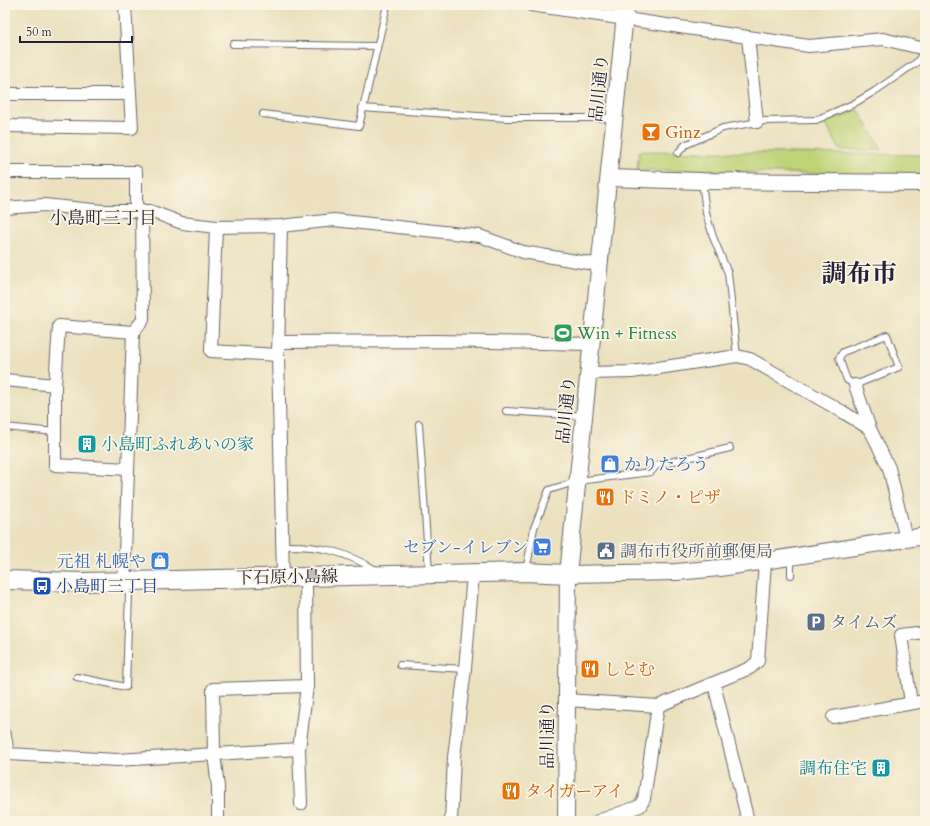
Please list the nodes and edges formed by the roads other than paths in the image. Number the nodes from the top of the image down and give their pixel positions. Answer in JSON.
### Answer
{"nodes":[{"id":1,"x":125,"y":5,"type":"edge"},
{"id":2,"x":387,"y":5,"type":"edge"},
{"id":3,"x":531,"y":5,"type":"edge"},
{"id":4,"x":626,"y":12,"type":"edge"},
{"id":5,"x":748,"y":37,"type":"junction"},
{"id":6,"x":233,"y":44,"type":"dead end"},
{"id":7,"x":377,"y":46,"type":"junction"},
{"id":8,"x":925,"y":50,"type":"edge"},
{"id":9,"x":11,"y":94,"type":"dead end"},
{"id":10,"x":130,"y":94,"type":"junction"},
{"id":11,"x":362,"y":108,"type":"junction"},
{"id":12,"x":263,"y":114,"type":"dead end"},
{"id":13,"x":615,"y":118,"type":"junction"},
{"id":14,"x":757,"y":122,"type":"junction"},
{"id":15,"x":5,"y":126,"type":"edge"},
{"id":16,"x":678,"y":152,"type":"dead end"},
{"id":17,"x":5,"y":172,"type":"edge"},
{"id":18,"x":609,"y":178,"type":"junction"},
{"id":19,"x":702,"y":181,"type":"junction"},
{"id":20,"x":925,"y":183,"type":"edge"},
{"id":21,"x":5,"y":208,"type":"edge"},
{"id":22,"x":139,"y":210,"type":"junction"},
{"id":23,"x":281,"y":226,"type":"junction"},
{"id":24,"x":216,"y":227,"type":"junction"},
{"id":25,"x":600,"y":265,"type":"junction"},
{"id":26,"x":133,"y":332,"type":"junction"},
{"id":27,"x":279,"y":342,"type":"junction"},
{"id":28,"x":592,"y":344,"type":"junction"},
{"id":29,"x":278,"y":355,"type":"junction"},
{"id":30,"x":737,"y":356,"type":"junction"},
{"id":31,"x":589,"y":373,"type":"junction"},
{"id":32,"x":5,"y":380,"type":"edge"},
{"id":33,"x":56,"y":385,"type":"junction"},
{"id":34,"x":855,"y":385,"type":"junction"},
{"id":35,"x":506,"y":411,"type":"dead end"},
{"id":36,"x":584,"y":416,"type":"junction"},
{"id":37,"x":419,"y":424,"type":"dead end"},
{"id":38,"x":5,"y":427,"type":"edge"},
{"id":39,"x":870,"y":429,"type":"junction"},
{"id":40,"x":55,"y":432,"type":"junction"},
{"id":41,"x":730,"y":448,"type":"dead end"},
{"id":42,"x":128,"y":469,"type":"junction"},
{"id":43,"x":578,"y":481,"type":"junction"},
{"id":44,"x":925,"y":536,"type":"edge"},
{"id":45,"x":906,"y":539,"type":"junction"},
{"id":46,"x":282,"y":546,"type":"junction"},
{"id":47,"x":791,"y":558,"type":"junction"},
{"id":48,"x":765,"y":562,"type":"junction"},
{"id":49,"x":525,"y":572,"type":"junction"},
{"id":50,"x":430,"y":574,"type":"junction"},
{"id":51,"x":473,"y":574,"type":"junction"},
{"id":52,"x":568,"y":574,"type":"junction"},
{"id":53,"x":385,"y":575,"type":"junction"},
{"id":54,"x":791,"y":575,"type":"dead end"},
{"id":55,"x":306,"y":576,"type":"junction"},
{"id":56,"x":283,"y":577,"type":"junction"},
{"id":57,"x":5,"y":580,"type":"edge"},
{"id":58,"x":124,"y":581,"type":"junction"},
{"id":59,"x":925,"y":632,"type":"edge"},
{"id":60,"x":400,"y":665,"type":"dead end"},
{"id":61,"x":465,"y":669,"type":"junction"},
{"id":62,"x":77,"y":677,"type":"dead end"},
{"id":63,"x":714,"y":684,"type":"junction"},
{"id":64,"x":307,"y":686,"type":"junction"},
{"id":65,"x":566,"y":700,"type":"junction"},
{"id":66,"x":925,"y":701,"type":"edge"},
{"id":67,"x":911,"y":703,"type":"junction"},
{"id":68,"x":658,"y":706,"type":"junction"},
{"id":69,"x":833,"y":717,"type":"dead end"},
{"id":70,"x":5,"y":736,"type":"edge"},
{"id":71,"x":299,"y":749,"type":"junction"},
{"id":72,"x":214,"y":754,"type":"junction"},
{"id":73,"x":301,"y":804,"type":"dead end"},
{"id":74,"x":218,"y":821,"type":"edge"},
{"id":75,"x":451,"y":821,"type":"edge"},
{"id":76,"x":566,"y":821,"type":"edge"},
{"id":77,"x":598,"y":821,"type":"edge"},
{"id":78,"x":748,"y":821,"type":"edge"}],
"edges":[{"from":1,"to":10,"type":"street"},
{"from":2,"to":7,"type":"lane"},
{"from":3,"to":4,"type":"street"},
{"from":4,"to":5,"type":"street"},
{"from":4,"to":13,"type":"street","name":"品川通り"},
{"from":5,"to":8,"type":"street"},
{"from":5,"to":14,"type":"street"},
{"from":6,"to":7,"type":"lane"},
{"from":7,"to":11,"type":"lane"},
{"from":8,"to":14,"type":"lane"},
{"from":9,"to":10,"type":"street"},
{"from":10,"to":15,"type":"street"},
{"from":11,"to":12,"type":"lane"},
{"from":11,"to":13,"type":"lane"},
{"from":13,"to":18,"type":"street","name":"品川通り"},
{"from":14,"to":16,"type":"lane"},
{"from":17,"to":22,"type":"street"},
{"from":18,"to":19,"type":"street"},
{"from":18,"to":25,"type":"street","name":"品川通り"},
{"from":19,"to":20,"type":"street"},
{"from":19,"to":30,"type":"lane"},
{"from":21,"to":22,"type":"street"},
{"from":22,"to":24,"type":"street"},
{"from":22,"to":26,"type":"street"},
{"from":23,"to":24,"type":"street"},
{"from":23,"to":25,"type":"street"},
{"from":23,"to":27,"type":"street"},
{"from":24,"to":29,"type":"street"},
{"from":25,"to":28,"type":"street","name":"品川通り"},
{"from":26,"to":33,"type":"street"},
{"from":26,"to":42,"type":"street"},
{"from":27,"to":28,"type":"street"},
{"from":27,"to":29,"type":"street"},
{"from":28,"to":31,"type":"street","name":"品川通り"},
{"from":29,"to":46,"type":"street"},
{"from":30,"to":31,"type":"street"},
{"from":30,"to":39,"type":"street"},
{"from":31,"to":36,"type":"street","name":"品川通り"},
{"from":32,"to":33,"type":"street"},
{"from":33,"to":40,"type":"street"},
{"from":34,"to":34,"type":"lane"},
{"from":34,"to":39,"type":"street"},
{"from":35,"to":36,"type":"lane"},
{"from":36,"to":43,"type":"street","name":"品川通り"},
{"from":37,"to":50,"type":"lane"},
{"from":38,"to":40,"type":"lane"},
{"from":39,"to":45,"type":"street"},
{"from":40,"to":42,"type":"street"},
{"from":41,"to":43,"type":"lane"},
{"from":42,"to":58,"type":"street"},
{"from":43,"to":49,"type":"lane"},
{"from":43,"to":52,"type":"street","name":"品川通り"},
{"from":44,"to":45,"type":"street"},
{"from":45,"to":47,"type":"street"},
{"from":46,"to":53,"type":"lane"},
{"from":46,"to":56,"type":"street"},
{"from":47,"to":48,"type":"street"},
{"from":47,"to":54,"type":"lane"},
{"from":48,"to":52,"type":"street"},
{"from":48,"to":63,"type":"street"},
{"from":49,"to":51,"type":"main road","name":"下石原小島線"},
{"from":49,"to":52,"type":"main road","name":"下石原小島線"},
{"from":50,"to":51,"type":"main road","name":"下石原小島線"},
{"from":50,"to":53,"type":"main road","name":"下石原小島線"},
{"from":51,"to":61,"type":"street"},
{"from":52,"to":65,"type":"street","name":"品川通り"},
{"from":53,"to":55,"type":"main road","name":"下石原小島線"},
{"from":55,"to":56,"type":"main road","name":"下石原小島線"},
{"from":55,"to":64,"type":"street"},
{"from":56,"to":58,"type":"main road","name":"下石原小島線"},
{"from":57,"to":58,"type":"main road","name":"下石原小島線"},
{"from":58,"to":62,"type":"lane"},
{"from":59,"to":67,"type":"street"},
{"from":60,"to":61,"type":"lane"},
{"from":61,"to":75,"type":"street"},
{"from":63,"to":68,"type":"street"},
{"from":63,"to":78,"type":"street"},
{"from":64,"to":71,"type":"street"},
{"from":64,"to":72,"type":"street"},
{"from":65,"to":68,"type":"street"},
{"from":65,"to":76,"type":"street","name":"品川通り"},
{"from":66,"to":67,"type":"street"},
{"from":67,"to":69,"type":"street"},
{"from":68,"to":77,"type":"street"},
{"from":70,"to":72,"type":"street"},
{"from":71,"to":72,"type":"street"},
{"from":71,"to":73,"type":"street"},
{"from":72,"to":74,"type":"street"}]}
